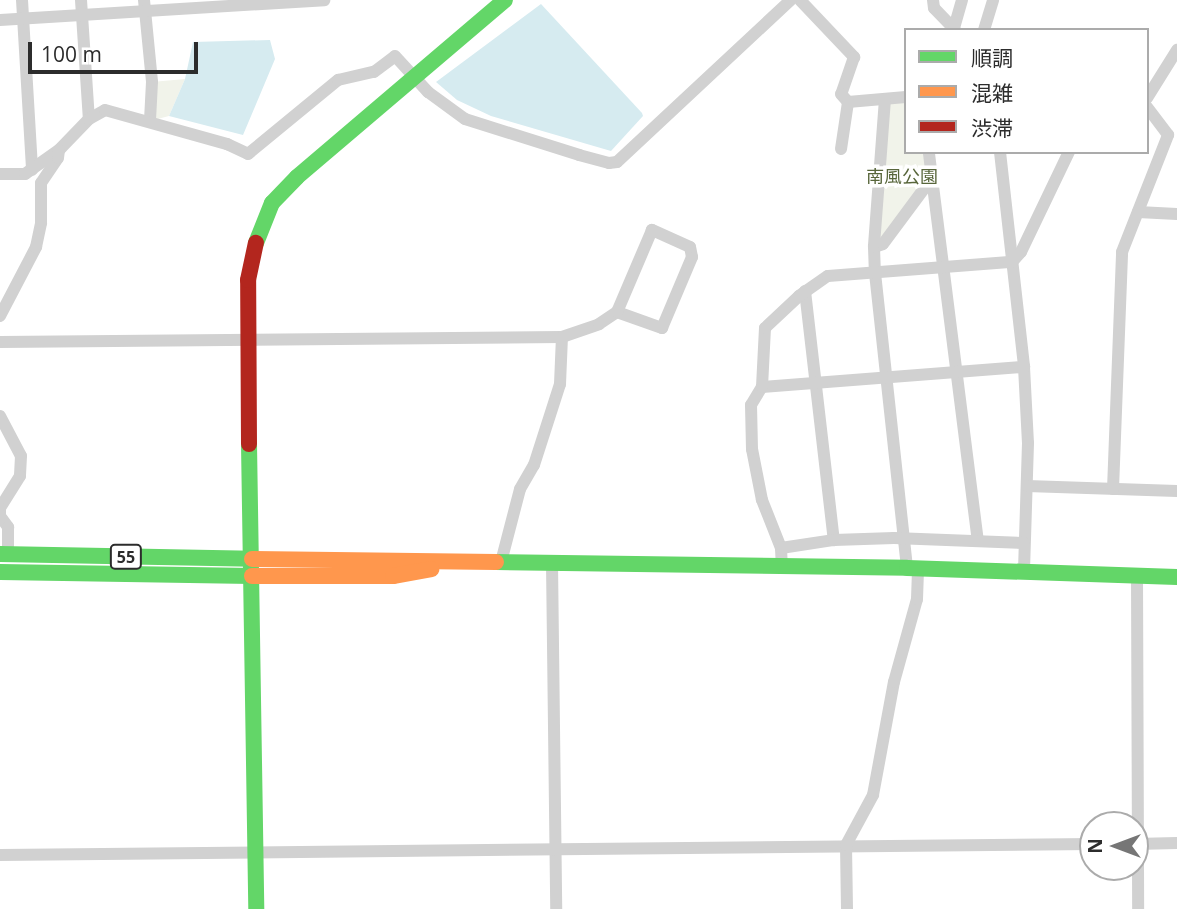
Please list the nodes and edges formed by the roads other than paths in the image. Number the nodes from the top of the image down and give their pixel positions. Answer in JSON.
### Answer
{"nodes":[{"id":1,"x":22,"y":0,"type":"edge"},
{"id":2,"x":81,"y":0,"type":"edge"},
{"id":3,"x":324,"y":0,"type":"edge"},
{"id":4,"x":505,"y":0,"type":"edge"},
{"id":5,"x":791,"y":0,"type":"edge"},
{"id":6,"x":800,"y":0,"type":"edge"},
{"id":7,"x":933,"y":0,"type":"edge"},
{"id":8,"x":962,"y":0,"type":"edge"},
{"id":9,"x":993,"y":0,"type":"edge"},
{"id":10,"x":269,"y":2,"type":"edge"},
{"id":11,"x":208,"y":3,"type":"edge"},
{"id":12,"x":144,"y":6,"type":"edge"},
{"id":13,"x":82,"y":15,"type":"junction"},
{"id":14,"x":23,"y":19,"type":"junction"},
{"id":15,"x":0,"y":20,"type":"edge"},
{"id":16,"x":953,"y":28,"type":"edge"},
{"id":17,"x":954,"y":28,"type":"edge"},
{"id":18,"x":985,"y":28,"type":"edge"},
{"id":19,"x":1177,"y":50,"type":"edge"},
{"id":20,"x":415,"y":79,"type":"junction"},
{"id":21,"x":1149,"y":95,"type":"edge"},
{"id":22,"x":904,"y":97,"type":"edge"},
{"id":23,"x":885,"y":99,"type":"junction"},
{"id":24,"x":848,"y":102,"type":"junction"},
{"id":25,"x":1149,"y":109,"type":"edge"},
{"id":26,"x":89,"y":119,"type":"junction"},
{"id":27,"x":149,"y":121,"type":"junction"},
{"id":28,"x":1173,"y":135,"type":"edge"},
{"id":29,"x":60,"y":149,"type":"junction"},
{"id":30,"x":841,"y":149,"type":"dead end"},
{"id":31,"x":929,"y":154,"type":"edge"},
{"id":32,"x":1000,"y":154,"type":"edge"},
{"id":33,"x":1068,"y":154,"type":"edge"},
{"id":34,"x":32,"y":170,"type":"junction"},
{"id":35,"x":0,"y":174,"type":"edge"},
{"id":36,"x":932,"y":178,"type":"junction"},
{"id":37,"x":1138,"y":212,"type":"junction"},
{"id":38,"x":1177,"y":214,"type":"edge"},
{"id":39,"x":874,"y":247,"type":"junction"},
{"id":40,"x":1012,"y":262,"type":"junction"},
{"id":41,"x":944,"y":268,"type":"junction"},
{"id":42,"x":875,"y":273,"type":"junction"},
{"id":43,"x":805,"y":291,"type":"junction"},
{"id":44,"x":618,"y":312,"type":"junction"},
{"id":45,"x":0,"y":316,"type":"edge"},
{"id":46,"x":562,"y":337,"type":"junction"},
{"id":47,"x":248,"y":341,"type":"junction"},
{"id":48,"x":0,"y":342,"type":"edge"},
{"id":49,"x":1024,"y":367,"type":"junction"},
{"id":50,"x":955,"y":371,"type":"junction"},
{"id":51,"x":884,"y":377,"type":"junction"},
{"id":52,"x":816,"y":383,"type":"junction"},
{"id":53,"x":762,"y":387,"type":"junction"},
{"id":54,"x":0,"y":416,"type":"edge"},
{"id":55,"x":1027,"y":485,"type":"junction"},
{"id":56,"x":1113,"y":489,"type":"junction"},
{"id":57,"x":1177,"y":491,"type":"edge"},
{"id":58,"x":834,"y":540,"type":"junction"},
{"id":59,"x":905,"y":540,"type":"junction"},
{"id":60,"x":978,"y":541,"type":"junction"},
{"id":61,"x":1024,"y":543,"type":"junction"},
{"id":62,"x":781,"y":548,"type":"junction"},
{"id":63,"x":4,"y":554,"type":"edge"},
{"id":64,"x":496,"y":562,"type":"junction"},
{"id":65,"x":552,"y":564,"type":"junction"},
{"id":66,"x":252,"y":568,"type":"junction"},
{"id":67,"x":782,"y":568,"type":"junction"},
{"id":68,"x":913,"y":569,"type":"junction"},
{"id":69,"x":1024,"y":571,"type":"junction"},
{"id":70,"x":0,"y":572,"type":"edge"},
{"id":71,"x":1137,"y":576,"type":"junction"},
{"id":72,"x":1177,"y":577,"type":"edge"},
{"id":73,"x":1137,"y":811,"type":"edge"},
{"id":74,"x":1177,"y":843,"type":"edge"},
{"id":75,"x":1079,"y":844,"type":"edge"},
{"id":76,"x":1149,"y":844,"type":"edge"},
{"id":77,"x":846,"y":845,"type":"junction"},
{"id":78,"x":556,"y":848,"type":"junction"},
{"id":79,"x":255,"y":851,"type":"junction"},
{"id":80,"x":0,"y":855,"type":"edge"},
{"id":81,"x":1138,"y":881,"type":"edge"},
{"id":82,"x":256,"y":909,"type":"edge"},
{"id":83,"x":556,"y":909,"type":"edge"},
{"id":84,"x":847,"y":909,"type":"edge"},
{"id":85,"x":1138,"y":909,"type":"edge"}],
"edges":[{"from":1,"to":14,"type":"street"},
{"from":2,"to":13,"type":"street"},
{"from":3,"to":10,"type":"street"},
{"from":4,"to":20,"type":"street"},
{"from":5,"to":20,"type":"street"},
{"from":6,"to":24,"type":"street"},
{"from":7,"to":16,"type":"street"},
{"from":8,"to":17,"type":"street"},
{"from":9,"to":18,"type":"street"},
{"from":10,"to":11,"type":"street"},
{"from":11,"to":12,"type":"street"},
{"from":12,"to":13,"type":"street"},
{"from":12,"to":27,"type":"street"},
{"from":13,"to":14,"type":"street"},
{"from":13,"to":26,"type":"street"},
{"from":14,"to":15,"type":"street"},
{"from":14,"to":34,"type":"street"},
{"from":19,"to":21,"type":"street"},
{"from":20,"to":27,"type":"street"},
{"from":20,"to":47,"type":"street"},
{"from":22,"to":23,"type":"street"},
{"from":23,"to":24,"type":"street"},
{"from":23,"to":39,"type":"street"},
{"from":24,"to":30,"type":"street"},
{"from":25,"to":28,"type":"street"},
{"from":26,"to":27,"type":"street"},
{"from":26,"to":29,"type":"street"},
{"from":28,"to":37,"type":"street"},
{"from":29,"to":34,"type":"street"},
{"from":29,"to":45,"type":"street"},
{"from":31,"to":36,"type":"street"},
{"from":32,"to":40,"type":"street"},
{"from":33,"to":40,"type":"street"},
{"from":34,"to":35,"type":"street"},
{"from":36,"to":39,"type":"street"},
{"from":36,"to":41,"type":"street"},
{"from":37,"to":38,"type":"street"},
{"from":37,"to":56,"type":"street"},
{"from":39,"to":42,"type":"street"},
{"from":40,"to":41,"type":"street"},
{"from":40,"to":49,"type":"street"},
{"from":41,"to":42,"type":"street"},
{"from":41,"to":50,"type":"street"},
{"from":42,"to":43,"type":"street"},
{"from":42,"to":51,"type":"street"},
{"from":43,"to":52,"type":"street"},
{"from":43,"to":53,"type":"street"},
{"from":44,"to":44,"type":"street"},
{"from":44,"to":46,"type":"street"},
{"from":46,"to":47,"type":"street"},
{"from":46,"to":64,"type":"street"},
{"from":47,"to":48,"type":"street"},
{"from":47,"to":66,"type":"street"},
{"from":49,"to":50,"type":"street"},
{"from":49,"to":55,"type":"street"},
{"from":50,"to":51,"type":"street"},
{"from":50,"to":60,"type":"street"},
{"from":51,"to":52,"type":"street"},
{"from":51,"to":59,"type":"street"},
{"from":52,"to":53,"type":"street"},
{"from":52,"to":58,"type":"street"},
{"from":53,"to":62,"type":"street"},
{"from":54,"to":63,"type":"street"},
{"from":55,"to":56,"type":"street"},
{"from":55,"to":61,"type":"street"},
{"from":56,"to":57,"type":"street"},
{"from":58,"to":59,"type":"street"},
{"from":58,"to":62,"type":"street"},
{"from":59,"to":60,"type":"street"},
{"from":59,"to":68,"type":"street"},
{"from":60,"to":61,"type":"street"},
{"from":61,"to":69,"type":"street"},
{"from":62,"to":67,"type":"street"},
{"from":63,"to":66,"type":"street","number":"55"},
{"from":64,"to":65,"type":"street"},
{"from":64,"to":66,"type":"street"},
{"from":65,"to":67,"type":"street"},
{"from":65,"to":78,"type":"street"},
{"from":66,"to":70,"type":"street","number":"55"},
{"from":66,"to":79,"type":"street"},
{"from":67,"to":68,"type":"street"},
{"from":68,"to":69,"type":"street"},
{"from":68,"to":77,"type":"street"},
{"from":69,"to":71,"type":"street"},
{"from":71,"to":72,"type":"street"},
{"from":71,"to":73,"type":"street"},
{"from":74,"to":76,"type":"street"},
{"from":75,"to":77,"type":"street"},
{"from":77,"to":78,"type":"street"},
{"from":77,"to":84,"type":"street"},
{"from":78,"to":79,"type":"street"},
{"from":78,"to":83,"type":"street"},
{"from":79,"to":80,"type":"street"},
{"from":79,"to":82,"type":"street"},
{"from":81,"to":85,"type":"street"}]}
